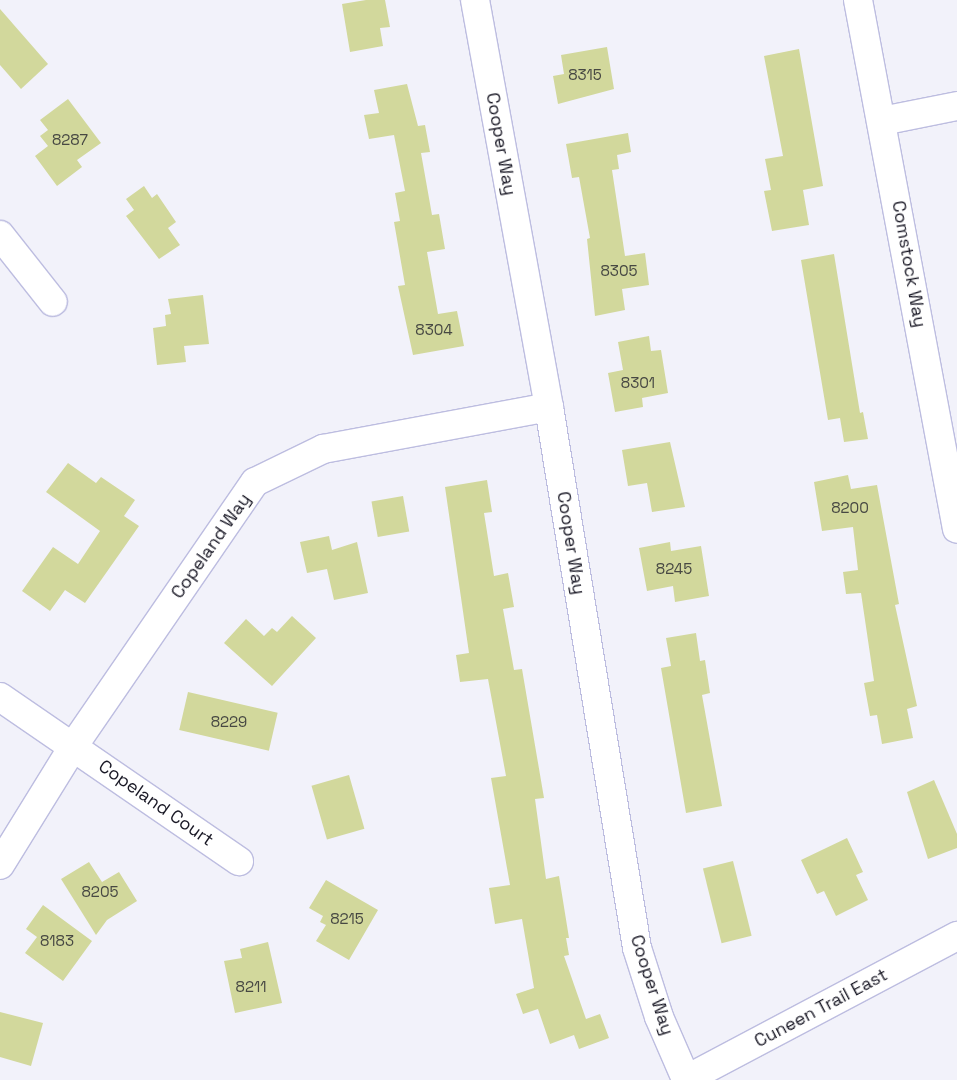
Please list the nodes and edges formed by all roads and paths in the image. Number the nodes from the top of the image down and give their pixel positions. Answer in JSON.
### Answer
{"nodes":[{"id":1,"x":475,"y":0,"type":"edge"},
{"id":2,"x":858,"y":0,"type":"edge"},
{"id":3,"x":957,"y":106,"type":"edge"},
{"id":4,"x":882,"y":121,"type":"junction"},
{"id":5,"x":0,"y":235,"type":"edge"},
{"id":6,"x":53,"y":302,"type":"dead end"},
{"id":7,"x":549,"y":407,"type":"junction"},
{"id":8,"x":957,"y":529,"type":"edge"},
{"id":9,"x":0,"y":697,"type":"edge"},
{"id":10,"x":74,"y":745,"type":"junction"},
{"id":11,"x":239,"y":861,"type":"dead end"},
{"id":12,"x":0,"y":865,"type":"edge"},
{"id":13,"x":957,"y":936,"type":"edge"},
{"id":14,"x":686,"y":1080,"type":"edge"}],
"edges":[{"from":1,"to":7,"type":"street","name":"Cooper Way"},
{"from":2,"to":4,"type":"street","name":"Comstock Way"},
{"from":3,"to":4,"type":"street"},
{"from":4,"to":8,"type":"street","name":"Comstock Way"},
{"from":5,"to":6,"type":"street"},
{"from":7,"to":10,"type":"street","name":"Copeland Way"},
{"from":7,"to":14,"type":"street","name":"Cooper Way"},
{"from":9,"to":10,"type":"street","name":"Copeland Court"},
{"from":10,"to":11,"type":"street","name":"Copeland Court"},
{"from":10,"to":12,"type":"street","name":"Copeland Way"},
{"from":13,"to":14,"type":"street","name":"Cuneen Trail East"}]}
